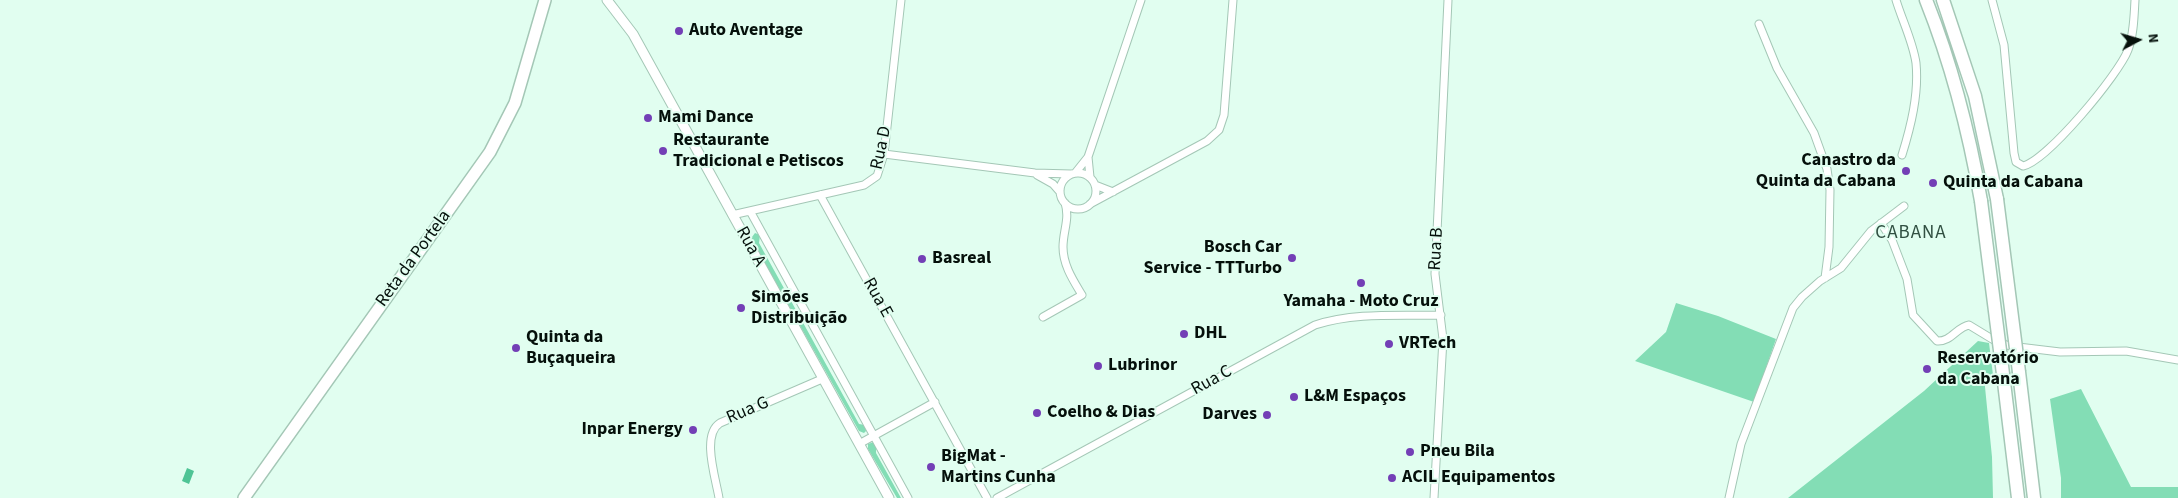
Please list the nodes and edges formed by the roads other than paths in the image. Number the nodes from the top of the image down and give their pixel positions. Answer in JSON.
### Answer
{"nodes":[{"id":1,"x":545,"y":0,"type":"edge"},
{"id":2,"x":606,"y":0,"type":"edge"},
{"id":3,"x":901,"y":0,"type":"edge"},
{"id":4,"x":1141,"y":0,"type":"edge"},
{"id":5,"x":1234,"y":0,"type":"edge"},
{"id":6,"x":1448,"y":0,"type":"edge"},
{"id":7,"x":1896,"y":0,"type":"edge"},
{"id":8,"x":1926,"y":0,"type":"edge"},
{"id":9,"x":1943,"y":0,"type":"edge"},
{"id":10,"x":1992,"y":0,"type":"edge"},
{"id":11,"x":2135,"y":0,"type":"edge"},
{"id":12,"x":1759,"y":24,"type":"dead end"},
{"id":13,"x":884,"y":154,"type":"junction"},
{"id":14,"x":1902,"y":155,"type":"dead end"},
{"id":15,"x":1088,"y":157,"type":"junction"},
{"id":16,"x":1034,"y":173,"type":"junction"},
{"id":17,"x":1073,"y":173,"type":"junction"},
{"id":18,"x":1090,"y":177,"type":"junction"},
{"id":19,"x":1095,"y":185,"type":"junction"},
{"id":20,"x":1060,"y":192,"type":"junction"},
{"id":21,"x":1113,"y":192,"type":"junction"},
{"id":22,"x":820,"y":195,"type":"junction"},
{"id":23,"x":1065,"y":203,"type":"junction"},
{"id":24,"x":1090,"y":204,"type":"junction"},
{"id":25,"x":1904,"y":206,"type":"dead end"},
{"id":26,"x":1080,"y":209,"type":"junction"},
{"id":27,"x":750,"y":211,"type":"junction"},
{"id":28,"x":732,"y":215,"type":"junction"},
{"id":29,"x":1881,"y":223,"type":"junction"},
{"id":30,"x":1067,"y":225,"type":"junction"},
{"id":31,"x":1825,"y":278,"type":"junction"},
{"id":32,"x":1440,"y":315,"type":"junction"},
{"id":33,"x":1043,"y":317,"type":"dead end"},
{"id":34,"x":2178,"y":360,"type":"edge"},
{"id":35,"x":822,"y":379,"type":"junction"},
{"id":36,"x":935,"y":402,"type":"junction"},
{"id":37,"x":874,"y":436,"type":"junction"},
{"id":38,"x":859,"y":444,"type":"junction"},
{"id":39,"x":244,"y":498,"type":"edge"},
{"id":40,"x":719,"y":498,"type":"edge"},
{"id":41,"x":889,"y":498,"type":"edge"},
{"id":42,"x":908,"y":498,"type":"edge"},
{"id":43,"x":987,"y":498,"type":"edge"},
{"id":44,"x":997,"y":498,"type":"edge"},
{"id":45,"x":1434,"y":498,"type":"edge"},
{"id":46,"x":1729,"y":498,"type":"edge"},
{"id":47,"x":2018,"y":498,"type":"edge"},
{"id":48,"x":2034,"y":498,"type":"edge"}],
"edges":[{"from":1,"to":39,"type":"main road","name":"Reta da Portela"},
{"from":2,"to":28,"type":"street","name":"Rua A"},
{"from":3,"to":13,"type":"street","name":"Rua D"},
{"from":4,"to":15,"type":"street"},
{"from":5,"to":21,"type":"street"},
{"from":6,"to":32,"type":"street","name":"Rua B"},
{"from":7,"to":14,"type":"street"},
{"from":8,"to":47,"type":"highway","bridge":true},
{"from":9,"to":48,"type":"highway","bridge":true},
{"from":10,"to":11,"type":"street"},
{"from":12,"to":31,"type":"street"},
{"from":13,"to":16,"type":"street"},
{"from":13,"to":22,"type":"street","name":"Rua D"},
{"from":15,"to":17,"type":"street"},
{"from":15,"to":18,"type":"street"},
{"from":16,"to":17,"type":"street"},
{"from":16,"to":20,"type":"street"},
{"from":17,"to":18,"type":"street"},
{"from":17,"to":20,"type":"street"},
{"from":18,"to":19,"type":"street"},
{"from":19,"to":21,"type":"street"},
{"from":19,"to":24,"type":"street"},
{"from":20,"to":23,"type":"street"},
{"from":21,"to":24,"type":"street"},
{"from":22,"to":27,"type":"street","name":"Rua D"},
{"from":22,"to":36,"type":"street","name":"Rua E"},
{"from":23,"to":26,"type":"street"},
{"from":23,"to":30,"type":"street"},
{"from":24,"to":26,"type":"street"},
{"from":25,"to":29,"type":"street"},
{"from":26,"to":30,"type":"street"},
{"from":27,"to":28,"type":"street","name":"Rua D"},
{"from":27,"to":37,"type":"street"},
{"from":28,"to":35,"type":"street","name":"Rua A"},
{"from":29,"to":31,"type":"street"},
{"from":29,"to":34,"type":"street"},
{"from":30,"to":33,"type":"street"},
{"from":31,"to":46,"type":"street"},
{"from":32,"to":44,"type":"street","name":"Rua C"},
{"from":32,"to":45,"type":"street","name":"Rua B"},
{"from":35,"to":38,"type":"street","name":"Rua A"},
{"from":35,"to":40,"type":"street","name":"Rua G"},
{"from":36,"to":37,"type":"street"},
{"from":36,"to":43,"type":"street","name":"Rua E"},
{"from":37,"to":38,"type":"street"},
{"from":37,"to":42,"type":"street"},
{"from":38,"to":41,"type":"street","name":"Rua A"}]}
